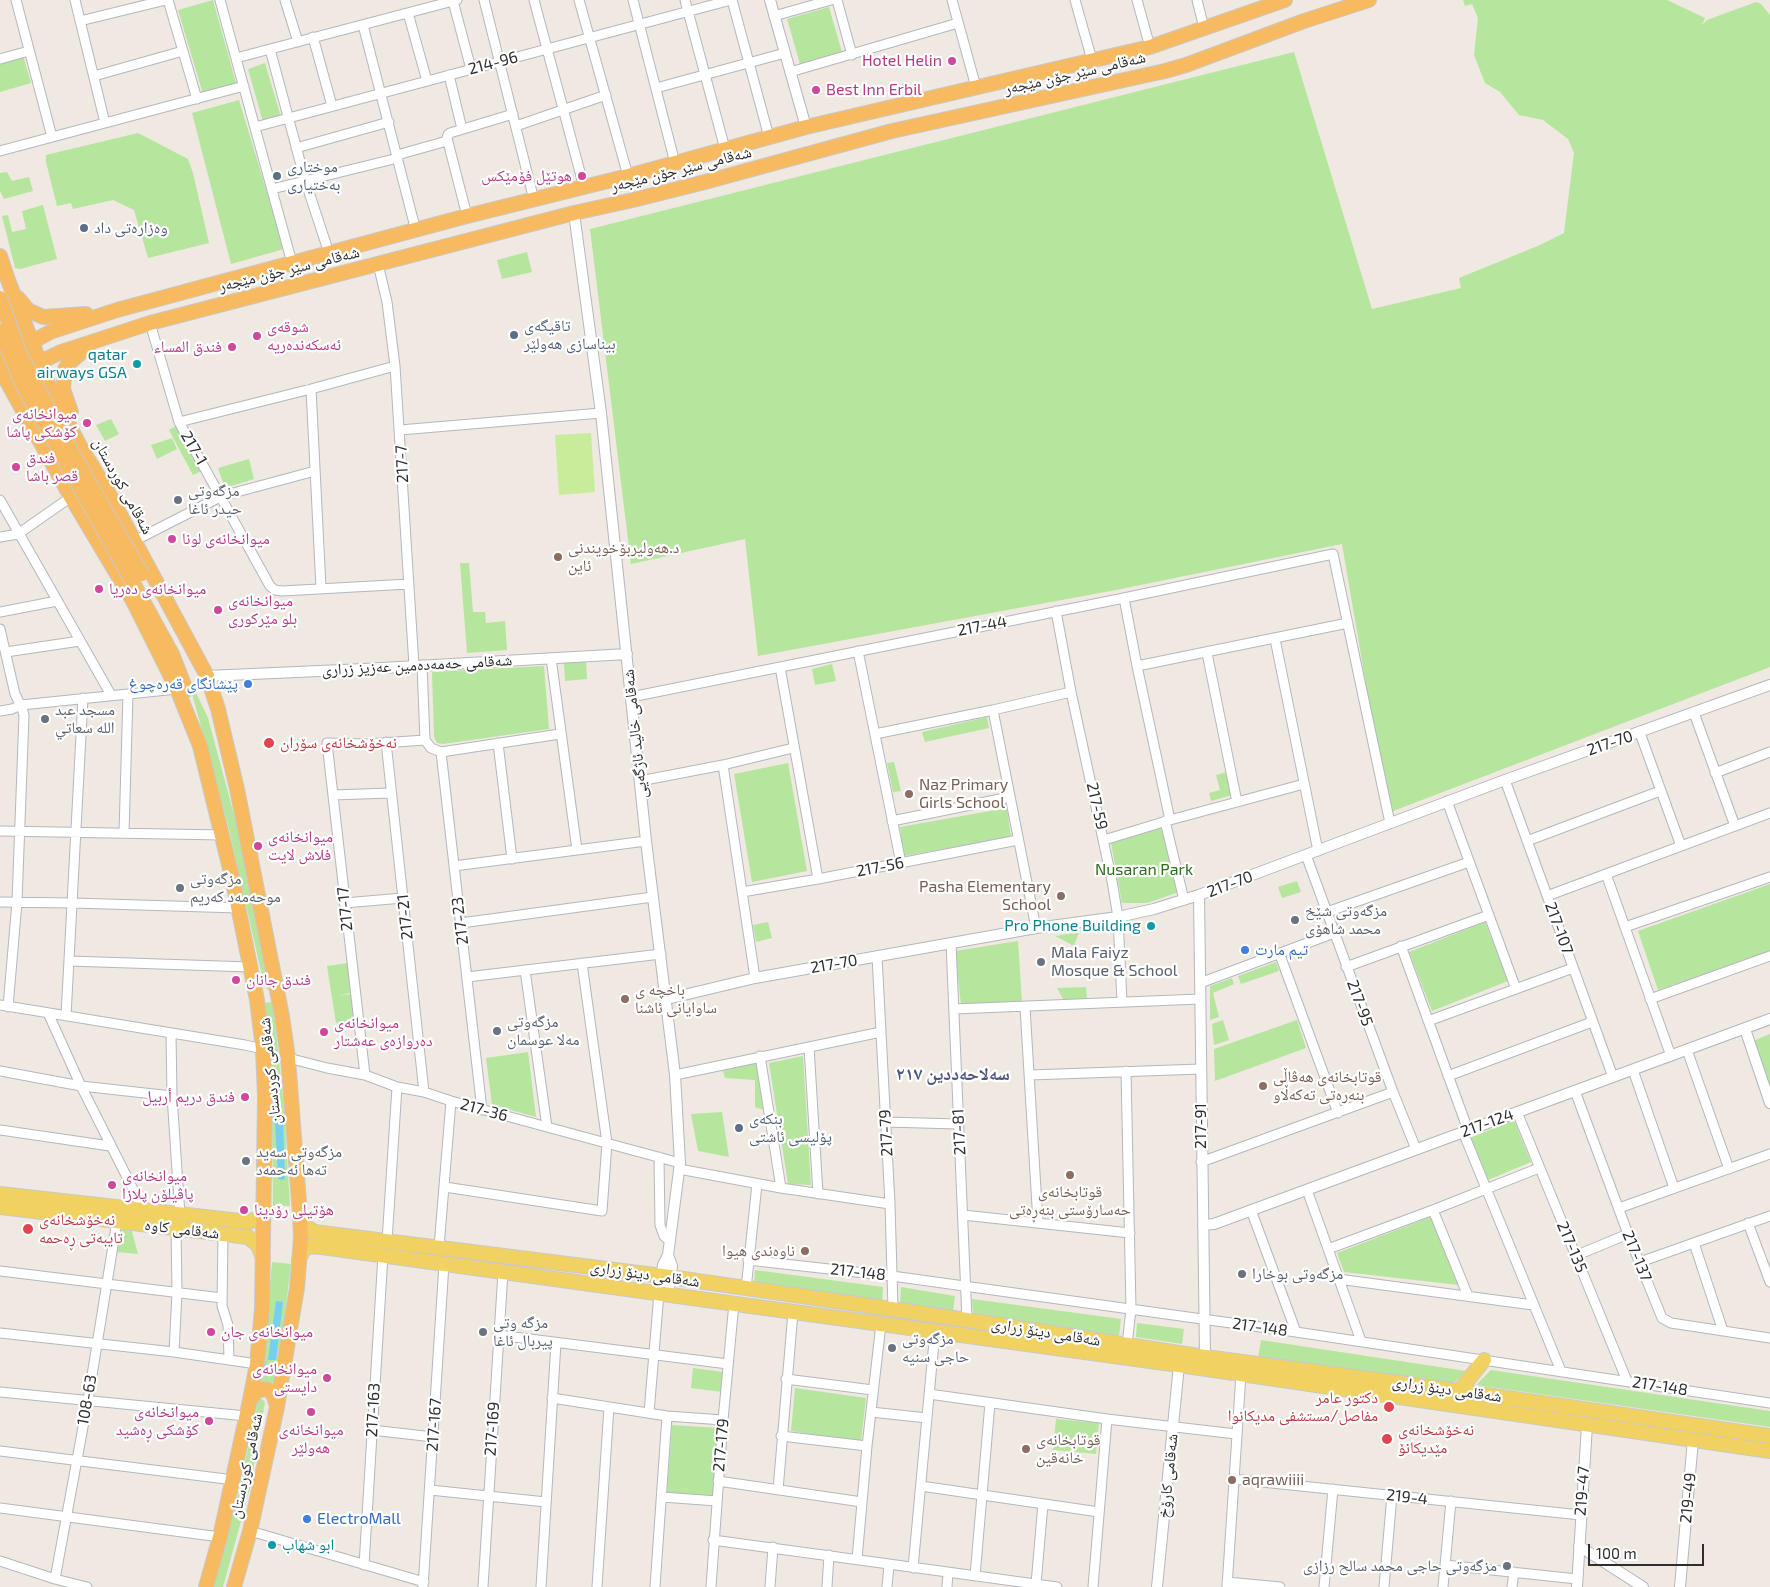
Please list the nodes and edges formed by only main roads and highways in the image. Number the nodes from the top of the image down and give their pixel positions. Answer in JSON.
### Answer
{"nodes":[{"id":1,"x":1285,"y":0,"type":"edge"},
{"id":2,"x":1369,"y":0,"type":"edge"},
{"id":3,"x":1259,"y":4,"type":"edge"},
{"id":4,"x":922,"y":100,"type":"junction"},
{"id":5,"x":886,"y":108,"type":"junction"},
{"id":6,"x":923,"y":124,"type":"junction"},
{"id":7,"x":892,"y":132,"type":"junction"},
{"id":8,"x":0,"y":256,"type":"edge"},
{"id":9,"x":9,"y":284,"type":"junction"},
{"id":10,"x":0,"y":298,"type":"edge"},
{"id":11,"x":0,"y":303,"type":"edge"},
{"id":12,"x":117,"y":310,"type":"junction"},
{"id":13,"x":70,"y":325,"type":"junction"},
{"id":14,"x":0,"y":331,"type":"edge"},
{"id":15,"x":0,"y":341,"type":"edge"},
{"id":16,"x":94,"y":341,"type":"junction"},
{"id":17,"x":29,"y":352,"type":"junction"},
{"id":18,"x":58,"y":353,"type":"junction"},
{"id":19,"x":0,"y":361,"type":"edge"},
{"id":20,"x":20,"y":367,"type":"junction"},
{"id":21,"x":2,"y":380,"type":"edge"},
{"id":22,"x":50,"y":389,"type":"junction"},
{"id":23,"x":34,"y":433,"type":"junction"},
{"id":24,"x":81,"y":448,"type":"junction"},
{"id":25,"x":108,"y":492,"type":"junction"},
{"id":26,"x":137,"y":578,"type":"junction"},
{"id":27,"x":222,"y":730,"type":"junction"},
{"id":28,"x":200,"y":746,"type":"junction"},
{"id":29,"x":278,"y":996,"type":"junction"},
{"id":30,"x":257,"y":1000,"type":"junction"},
{"id":31,"x":0,"y":1194,"type":"edge"},
{"id":32,"x":0,"y":1207,"type":"edge"},
{"id":33,"x":264,"y":1208,"type":"junction"},
{"id":34,"x":300,"y":1215,"type":"junction"},
{"id":35,"x":178,"y":1221,"type":"junction"},
{"id":36,"x":242,"y":1226,"type":"junction"},
{"id":37,"x":322,"y":1240,"type":"junction"},
{"id":38,"x":263,"y":1258,"type":"junction"},
{"id":39,"x":299,"y":1260,"type":"junction"},
{"id":40,"x":1484,"y":1360,"type":"road end"},
{"id":41,"x":1458,"y":1390,"type":"junction"},
{"id":42,"x":250,"y":1400,"type":"junction"},
{"id":43,"x":277,"y":1407,"type":"junction"},
{"id":44,"x":1770,"y":1436,"type":"edge"},
{"id":45,"x":1770,"y":1451,"type":"edge"},
{"id":46,"x":206,"y":1587,"type":"edge"},
{"id":47,"x":234,"y":1587,"type":"edge"}],
"edges":[{"from":1,"to":3,"type":"highway","name":"شەقامی سێر جۆن مێجەر"},
{"from":2,"to":6,"type":"highway","name":"شەقامی سێر جۆن مێجەر"},
{"from":3,"to":4,"type":"highway","name":"شەقامی سێر جۆن مێجەر"},
{"from":4,"to":5,"type":"highway","name":"شەقامی سێر جۆن مێجەر"},
{"from":4,"to":6,"type":"highway"},
{"from":5,"to":7,"type":"highway"},
{"from":5,"to":12,"type":"highway","name":"شەقامی سێر جۆن مێجەر"},
{"from":6,"to":7,"type":"highway","name":"شەقامی سێر جۆن مێجەر"},
{"from":7,"to":16,"type":"highway","name":"شەقامی سێر جۆن مێجەر"},
{"from":8,"to":9,"type":"highway","name":"شەقامی کوردستان"},
{"from":9,"to":11,"type":"highway"},
{"from":9,"to":12,"type":"highway"},
{"from":9,"to":17,"type":"highway","name":"شەقامی کوردستان"},
{"from":10,"to":26,"type":"highway","name":"شەقامی کوردستان","bridge":true},
{"from":12,"to":13,"type":"highway","name":"شەقامی سێر جۆن مێجەر"},
{"from":13,"to":17,"type":"highway","name":"شەقامی سێر جۆن مێجەر"},
{"from":13,"to":18,"type":"highway"},
{"from":14,"to":26,"type":"highway","name":"شەقامی کوردستان","bridge":true},
{"from":15,"to":17,"type":"highway"},
{"from":16,"to":18,"type":"highway","name":"شەقامی سێر جۆن مێجەر"},
{"from":16,"to":25,"type":"highway"},
{"from":17,"to":18,"type":"highway","name":"شەقامی سێر جۆن مێجەر"},
{"from":17,"to":19,"type":"highway","name":"شەقامی سێر جۆن مێجەر"},
{"from":17,"to":20,"type":"highway","name":"شەقامی سێر جۆن مێجەر"},
{"from":17,"to":20,"type":"highway"},
{"from":17,"to":22,"type":"highway","name":"شەقامی کوردستان"},
{"from":19,"to":20,"type":"highway"},
{"from":20,"to":21,"type":"highway","name":"شەقامی سێر جۆن مێجەر"},
{"from":20,"to":22,"type":"highway"},
{"from":20,"to":23,"type":"highway"},
{"from":21,"to":23,"type":"highway","name":"شەقامی کوردستان"},
{"from":22,"to":24,"type":"highway","name":"شەقامی کوردستان"},
{"from":23,"to":24,"type":"highway"},
{"from":23,"to":28,"type":"highway","name":"شەقامی کوردستان"},
{"from":24,"to":25,"type":"highway","name":"شەقامی کوردستان"},
{"from":25,"to":27,"type":"highway","name":"شەقامی کوردستان"},
{"from":26,"to":27,"type":"highway","name":"شەقامی کوردستان"},
{"from":26,"to":28,"type":"highway","name":"شەقامی کوردستان"},
{"from":27,"to":29,"type":"highway","name":"شەقامی کوردستان"},
{"from":28,"to":30,"type":"highway","name":"شەقامی کوردستان"},
{"from":29,"to":30,"type":"highway"},
{"from":29,"to":34,"type":"highway","name":"شەقامی کوردستان"},
{"from":30,"to":33,"type":"highway","name":"شەقامی کوردستان"},
{"from":31,"to":35,"type":"main road","name":"شەقامی کاوە"},
{"from":32,"to":35,"type":"main road","name":"شەقامی کاوە"},
{"from":33,"to":36,"type":"main road"},
{"from":33,"to":38,"type":"highway","name":"شەقامی کوردستان"},
{"from":34,"to":37,"type":"main road","name":"شەقامی دینۆ زراری"},
{"from":34,"to":39,"type":"highway","name":"شەقامی کوردستان"},
{"from":35,"to":36,"type":"main road","name":"شەقامی کاوە"},
{"from":35,"to":36,"type":"main road","name":"شەقامی کاوە"},
{"from":36,"to":38,"type":"main road","name":"شەقامی کاوە"},
{"from":37,"to":39,"type":"main road","name":"شەقامی دینۆ زراری"},
{"from":37,"to":41,"type":"main road","name":"شەقامی دینۆ زراری"},
{"from":37,"to":45,"type":"main road","name":"شەقامی دینۆ زراری"},
{"from":38,"to":42,"type":"highway","name":"شەقامی کوردستان"},
{"from":39,"to":43,"type":"highway","name":"شەقامی کوردستان"},
{"from":40,"to":41,"type":"main road"},
{"from":41,"to":44,"type":"main road","name":"شەقامی دینۆ زراری"},
{"from":42,"to":43,"type":"highway"},
{"from":42,"to":46,"type":"highway","name":"شەقامی کوردستان"},
{"from":43,"to":47,"type":"highway","name":"شەقامی کوردستان"}]}
